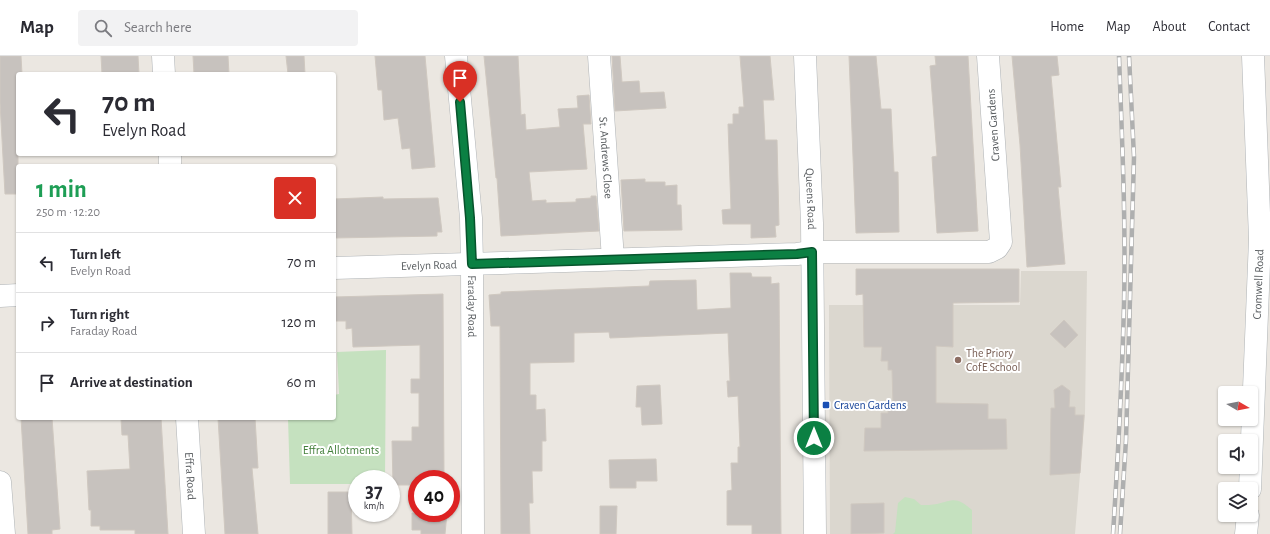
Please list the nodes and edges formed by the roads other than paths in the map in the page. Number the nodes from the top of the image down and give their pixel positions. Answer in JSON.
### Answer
{"nodes":[{"id":1,"x":163,"y":56,"type":"edge"},
{"id":2,"x":456,"y":56,"type":"edge"},
{"id":3,"x":599,"y":56,"type":"edge"},
{"id":4,"x":805,"y":56,"type":"edge"},
{"id":5,"x":988,"y":56,"type":"edge"},
{"id":6,"x":1253,"y":56,"type":"edge"},
{"id":7,"x":164,"y":72,"type":"edge"},
{"id":8,"x":1265,"y":239,"type":"edge"},
{"id":9,"x":812,"y":252,"type":"junction"},
{"id":10,"x":613,"y":259,"type":"junction"},
{"id":11,"x":472,"y":264,"type":"junction"},
{"id":12,"x":336,"y":268,"type":"edge"},
{"id":13,"x":16,"y":295,"type":"edge"},
{"id":14,"x":0,"y":296,"type":"edge"},
{"id":15,"x":187,"y":420,"type":"edge"},
{"id":16,"x":0,"y":482,"type":"edge"},
{"id":17,"x":1250,"y":482,"type":"edge"},
{"id":18,"x":1247,"y":522,"type":"edge"},
{"id":19,"x":4,"y":534,"type":"edge"},
{"id":20,"x":194,"y":534,"type":"edge"},
{"id":21,"x":473,"y":534,"type":"edge"},
{"id":22,"x":814,"y":534,"type":"edge"},
{"id":23,"x":1246,"y":534,"type":"edge"}],
"edges":[{"from":1,"to":7,"type":"street"},
{"from":2,"to":11,"type":"street","name":"Faraday Road"},
{"from":3,"to":10,"type":"street","name":"St. Andrews Close"},
{"from":4,"to":9,"type":"street","name":"Queens Road"},
{"from":5,"to":9,"type":"street","name":"Craven Gardens"},
{"from":6,"to":8,"type":"street","name":"Cromwell Road"},
{"from":8,"to":17,"type":"street","name":"Cromwell Road"},
{"from":9,"to":10,"type":"street","name":"Evelyn Road"},
{"from":9,"to":22,"type":"street","name":"Queens Road"},
{"from":10,"to":11,"type":"street","name":"Evelyn Road"},
{"from":11,"to":12,"type":"street","name":"Evelyn Road"},
{"from":11,"to":21,"type":"street","name":"Faraday Road"},
{"from":13,"to":14,"type":"street"},
{"from":15,"to":20,"type":"street","name":"Effra Road"},
{"from":16,"to":19,"type":"street"},
{"from":18,"to":23,"type":"street"}]}
